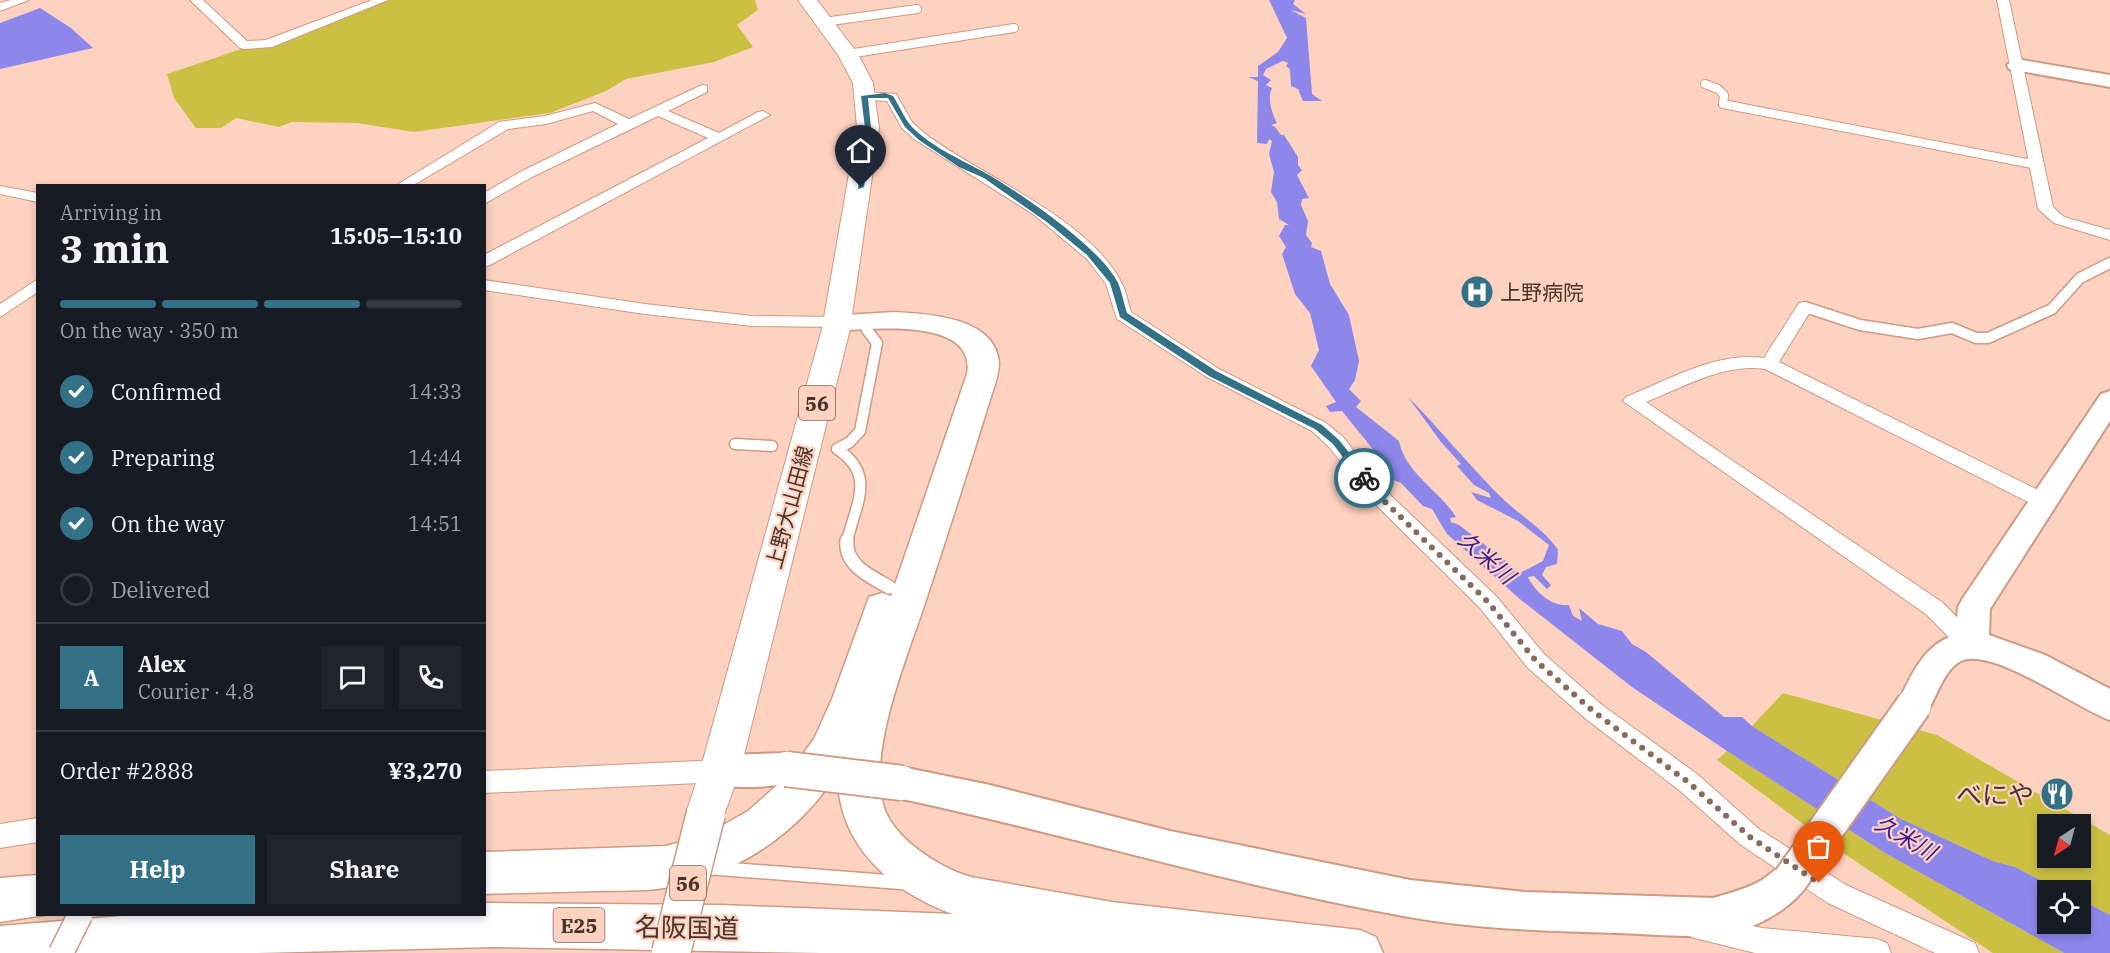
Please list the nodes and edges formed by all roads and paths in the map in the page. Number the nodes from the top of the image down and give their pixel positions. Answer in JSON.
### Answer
{"nodes":[{"id":1,"x":23,"y":0,"type":"edge"},
{"id":2,"x":195,"y":0,"type":"edge"},
{"id":3,"x":382,"y":0,"type":"edge"},
{"id":4,"x":2003,"y":0,"type":"edge"},
{"id":5,"x":0,"y":7,"type":"edge"},
{"id":6,"x":917,"y":9,"type":"dead end"},
{"id":7,"x":816,"y":11,"type":"edge"},
{"id":8,"x":1014,"y":28,"type":"dead end"},
{"id":9,"x":848,"y":54,"type":"junction"},
{"id":10,"x":2016,"y":65,"type":"junction"},
{"id":11,"x":2110,"y":81,"type":"edge"},
{"id":12,"x":1705,"y":84,"type":"dead end"},
{"id":13,"x":702,"y":89,"type":"dead end"},
{"id":14,"x":864,"y":96,"type":"junction"},
{"id":15,"x":658,"y":111,"type":"junction"},
{"id":16,"x":763,"y":115,"type":"dead end"},
{"id":17,"x":628,"y":124,"type":"junction"},
{"id":18,"x":717,"y":137,"type":"junction"},
{"id":19,"x":2037,"y":165,"type":"junction"},
{"id":20,"x":405,"y":184,"type":"edge"},
{"id":21,"x":0,"y":190,"type":"edge"},
{"id":22,"x":36,"y":198,"type":"edge"},
{"id":23,"x":486,"y":199,"type":"edge"},
{"id":24,"x":2110,"y":235,"type":"edge"},
{"id":25,"x":486,"y":261,"type":"edge"},
{"id":26,"x":2110,"y":263,"type":"edge"},
{"id":27,"x":36,"y":285,"type":"edge"},
{"id":28,"x":486,"y":285,"type":"edge"},
{"id":29,"x":1805,"y":307,"type":"joint"},
{"id":30,"x":0,"y":312,"type":"edge"},
{"id":31,"x":847,"y":327,"type":"junction"},
{"id":32,"x":1769,"y":364,"type":"junction"},
{"id":33,"x":2110,"y":400,"type":"edge"},
{"id":34,"x":735,"y":444,"type":"dead end"},
{"id":35,"x":772,"y":446,"type":"dead end"},
{"id":36,"x":2043,"y":501,"type":"junction"},
{"id":37,"x":889,"y":587,"type":"junction"},
{"id":38,"x":1972,"y":647,"type":"junction"},
{"id":39,"x":2110,"y":706,"type":"edge"},
{"id":40,"x":720,"y":771,"type":"junction"},
{"id":41,"x":486,"y":782,"type":"edge"},
{"id":42,"x":36,"y":830,"type":"edge"},
{"id":43,"x":0,"y":836,"type":"edge"},
{"id":44,"x":674,"y":865,"type":"junction"},
{"id":45,"x":486,"y":873,"type":"edge"},
{"id":46,"x":937,"y":886,"type":"junction"},
{"id":47,"x":36,"y":896,"type":"edge"},
{"id":48,"x":0,"y":900,"type":"edge"},
{"id":49,"x":80,"y":916,"type":"edge"},
{"id":50,"x":1640,"y":916,"type":"junction"},
{"id":51,"x":0,"y":949,"type":"edge"},
{"id":52,"x":61,"y":953,"type":"edge"},
{"id":53,"x":671,"y":953,"type":"edge"},
{"id":54,"x":1157,"y":953,"type":"edge"},
{"id":55,"x":1360,"y":953,"type":"edge"},
{"id":56,"x":1877,"y":953,"type":"edge"},
{"id":57,"x":1965,"y":953,"type":"edge"}],
"edges":[{"from":1,"to":5,"type":"street"},
{"from":2,"to":3,"type":"street"},
{"from":4,"to":10,"type":"street"},
{"from":6,"to":7,"type":"lane"},
{"from":7,"to":9,"type":"main road","name":"上野大山田線","number":"56"},
{"from":8,"to":9,"type":"lane"},
{"from":9,"to":14,"type":"main road","name":"上野大山田線","number":"56"},
{"from":10,"to":11,"type":"street"},
{"from":10,"to":19,"type":"street"},
{"from":12,"to":19,"type":"lane"},
{"from":13,"to":15,"type":"street"},
{"from":14,"to":31,"type":"main road","name":"上野大山田線","number":"56"},
{"from":14,"to":57,"type":"street"},
{"from":15,"to":17,"type":"street"},
{"from":15,"to":18,"type":"street"},
{"from":16,"to":18,"type":"street"},
{"from":17,"to":20,"type":"street"},
{"from":17,"to":23,"type":"street"},
{"from":18,"to":25,"type":"street"},
{"from":19,"to":24,"type":"street"},
{"from":21,"to":22,"type":"street"},
{"from":26,"to":29,"type":"lane"},
{"from":27,"to":30,"type":"street"},
{"from":28,"to":31,"type":"street"},
{"from":29,"to":32,"type":"street"},
{"from":31,"to":37,"type":"lane"},
{"from":31,"to":37,"type":"highway"},
{"from":31,"to":40,"type":"main road","name":"上野大山田線","number":"56"},
{"from":31,"to":46,"type":"highway"},
{"from":32,"to":36,"type":"street"},
{"from":32,"to":38,"type":"street"},
{"from":33,"to":36,"type":"street"},
{"from":34,"to":35,"type":"lane"},
{"from":36,"to":38,"type":"street"},
{"from":37,"to":44,"type":"highway"},
{"from":38,"to":39,"type":"street"},
{"from":38,"to":50,"type":"street","bridge":true},
{"from":40,"to":41,"type":"street"},
{"from":40,"to":50,"type":"street","bridge":true},
{"from":40,"to":53,"type":"main road","name":"上野大山田線","number":"56","bridge":true},
{"from":42,"to":43,"type":"street"},
{"from":44,"to":45,"type":"highway"},
{"from":44,"to":46,"type":"lane"},
{"from":46,"to":55,"type":"highway"},
{"from":47,"to":48,"type":"highway"},
{"from":49,"to":52,"type":"street","bridge":true},
{"from":50,"to":56,"type":"street"},
{"from":51,"to":54,"type":"highway","name":"名阪国道","number":"E25"}]}
